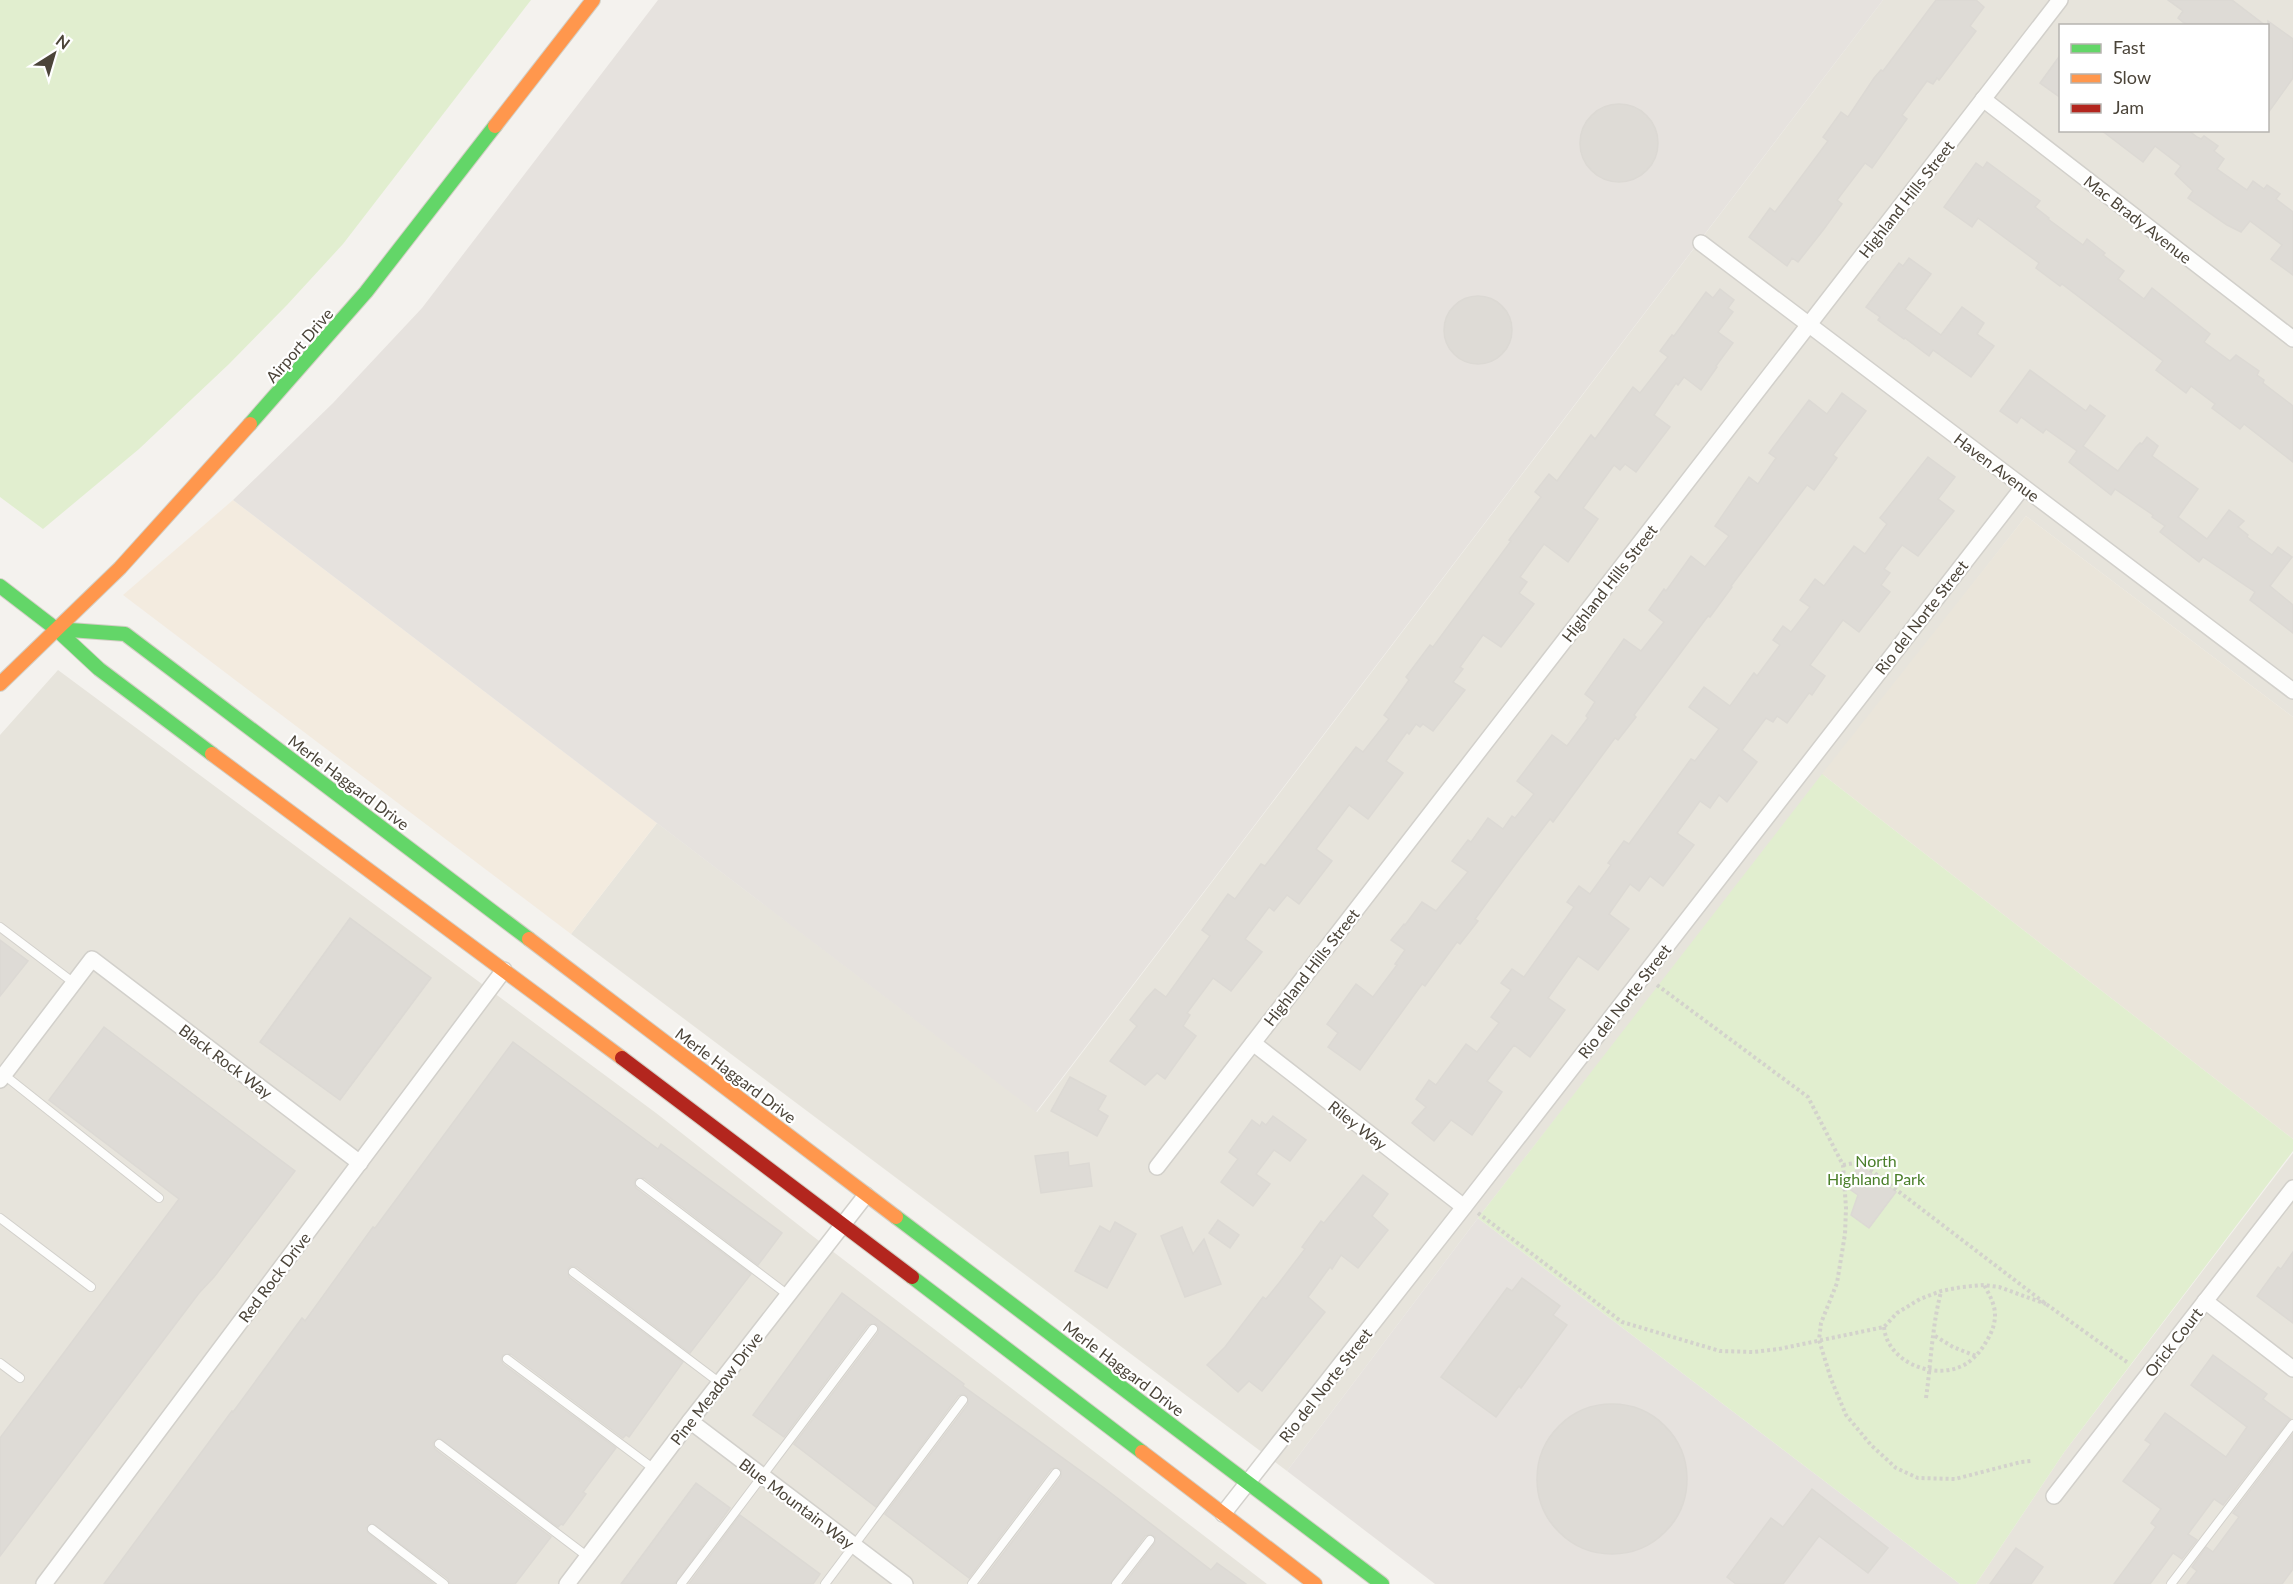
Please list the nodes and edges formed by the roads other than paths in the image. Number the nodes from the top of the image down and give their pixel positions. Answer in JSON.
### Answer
{"nodes":[{"id":1,"x":593,"y":0,"type":"edge"},
{"id":2,"x":2060,"y":0,"type":"edge"},
{"id":3,"x":1983,"y":99,"type":"junction"},
{"id":4,"x":1701,"y":243,"type":"dead end"},
{"id":5,"x":1809,"y":325,"type":"junction"},
{"id":6,"x":2293,"y":339,"type":"edge"},
{"id":7,"x":2023,"y":487,"type":"junction"},
{"id":8,"x":0,"y":586,"type":"edge"},
{"id":9,"x":56,"y":629,"type":"junction"},
{"id":10,"x":0,"y":684,"type":"edge"},
{"id":11,"x":2293,"y":691,"type":"edge"},
{"id":12,"x":0,"y":927,"type":"edge"},
{"id":13,"x":504,"y":970,"type":"junction"},
{"id":14,"x":74,"y":982,"type":"junction"},
{"id":15,"x":1252,"y":1043,"type":"junction"},
{"id":16,"x":1,"y":1076,"type":"edge"},
{"id":17,"x":360,"y":1163,"type":"junction"},
{"id":18,"x":1157,"y":1167,"type":"dead end"},
{"id":19,"x":640,"y":1183,"type":"dead end"},
{"id":20,"x":2293,"y":1188,"type":"edge"},
{"id":21,"x":866,"y":1194,"type":"junction"},
{"id":22,"x":159,"y":1198,"type":"dead end"},
{"id":23,"x":1464,"y":1207,"type":"junction"},
{"id":24,"x":0,"y":1218,"type":"edge"},
{"id":25,"x":843,"y":1224,"type":"junction"},
{"id":26,"x":573,"y":1272,"type":"dead end"},
{"id":27,"x":91,"y":1287,"type":"dead end"},
{"id":28,"x":789,"y":1295,"type":"junction"},
{"id":29,"x":2205,"y":1301,"type":"junction"},
{"id":30,"x":873,"y":1329,"type":"dead end"},
{"id":31,"x":507,"y":1359,"type":"dead end"},
{"id":32,"x":0,"y":1363,"type":"edge"},
{"id":33,"x":2293,"y":1370,"type":"edge"},
{"id":34,"x":20,"y":1378,"type":"dead end"},
{"id":35,"x":720,"y":1383,"type":"junction"},
{"id":36,"x":963,"y":1400,"type":"dead end"},
{"id":37,"x":690,"y":1421,"type":"junction"},
{"id":38,"x":2293,"y":1424,"type":"edge"},
{"id":39,"x":439,"y":1444,"type":"dead end"},
{"id":40,"x":654,"y":1469,"type":"junction"},
{"id":41,"x":1056,"y":1473,"type":"dead end"},
{"id":42,"x":761,"y":1476,"type":"junction"},
{"id":43,"x":1248,"y":1482,"type":"junction"},
{"id":44,"x":2054,"y":1496,"type":"dead end"},
{"id":45,"x":1223,"y":1514,"type":"junction"},
{"id":46,"x":372,"y":1529,"type":"dead end"},
{"id":47,"x":1150,"y":1540,"type":"dead end"},
{"id":48,"x":854,"y":1545,"type":"junction"},
{"id":49,"x":588,"y":1557,"type":"junction"},
{"id":50,"x":44,"y":1584,"type":"edge"},
{"id":51,"x":444,"y":1584,"type":"edge"},
{"id":52,"x":567,"y":1584,"type":"edge"},
{"id":53,"x":681,"y":1584,"type":"edge"},
{"id":54,"x":825,"y":1584,"type":"edge"},
{"id":55,"x":905,"y":1584,"type":"edge"},
{"id":56,"x":972,"y":1584,"type":"edge"},
{"id":57,"x":1116,"y":1584,"type":"edge"},
{"id":58,"x":1315,"y":1584,"type":"edge"},
{"id":59,"x":1382,"y":1584,"type":"edge"},
{"id":60,"x":2171,"y":1584,"type":"edge"}],
"edges":[{"from":1,"to":9,"type":"main road","name":"Airport Drive"},
{"from":2,"to":3,"type":"street","name":"Highland Hills Street"},
{"from":3,"to":5,"type":"street","name":"Highland Hills Street"},
{"from":3,"to":6,"type":"street","name":"Mac Brady Avenue"},
{"from":4,"to":5,"type":"street","name":"Haven Avenue"},
{"from":5,"to":7,"type":"street","name":"Haven Avenue"},
{"from":5,"to":15,"type":"street","name":"Highland Hills Street"},
{"from":7,"to":11,"type":"street","name":"Haven Avenue"},
{"from":7,"to":23,"type":"street","name":"Rio del Norte Street"},
{"from":8,"to":9,"type":"main road"},
{"from":9,"to":10,"type":"main road","name":"Airport Drive"},
{"from":9,"to":13,"type":"main road"},
{"from":9,"to":21,"type":"main road","name":"Merle Haggard Drive"},
{"from":12,"to":14,"type":"lane"},
{"from":13,"to":17,"type":"street","name":"Red Rock Drive"},
{"from":13,"to":25,"type":"main road"},
{"from":14,"to":16,"type":"street"},
{"from":14,"to":17,"type":"street","name":"Black Rock Way"},
{"from":15,"to":18,"type":"street","name":"Highland Hills Street"},
{"from":15,"to":23,"type":"street","name":"Riley Way"},
{"from":16,"to":22,"type":"lane"},
{"from":17,"to":50,"type":"street","name":"Red Rock Drive"},
{"from":19,"to":28,"type":"lane"},
{"from":20,"to":29,"type":"street","name":"Orick Court"},
{"from":21,"to":25,"type":"street","name":"Pine Meadow Drive"},
{"from":21,"to":43,"type":"main road","name":"Merle Haggard Drive"},
{"from":23,"to":43,"type":"street","name":"Rio del Norte Street"},
{"from":24,"to":27,"type":"lane"},
{"from":25,"to":28,"type":"street","name":"Pine Meadow Drive"},
{"from":25,"to":45,"type":"main road"},
{"from":26,"to":35,"type":"lane"},
{"from":28,"to":35,"type":"street","name":"Pine Meadow Drive"},
{"from":29,"to":33,"type":"street"},
{"from":29,"to":44,"type":"street","name":"Orick Court"},
{"from":30,"to":42,"type":"lane"},
{"from":31,"to":40,"type":"lane"},
{"from":32,"to":34,"type":"lane"},
{"from":35,"to":37,"type":"street","name":"Pine Meadow Drive"},
{"from":36,"to":48,"type":"lane"},
{"from":37,"to":40,"type":"street","name":"Pine Meadow Drive"},
{"from":37,"to":42,"type":"street","name":"Blue Mountain Way"},
{"from":38,"to":60,"type":"lane"},
{"from":39,"to":49,"type":"lane"},
{"from":40,"to":49,"type":"street","name":"Pine Meadow Drive"},
{"from":41,"to":56,"type":"lane"},
{"from":42,"to":48,"type":"street","name":"Blue Mountain Way"},
{"from":42,"to":53,"type":"lane"},
{"from":43,"to":45,"type":"street","name":"Rio del Norte Street"},
{"from":43,"to":59,"type":"main road","name":"Merle Haggard Drive"},
{"from":45,"to":58,"type":"main road"},
{"from":46,"to":51,"type":"lane"},
{"from":47,"to":57,"type":"lane"},
{"from":48,"to":54,"type":"lane"},
{"from":48,"to":55,"type":"street","name":"Blue Mountain Way"},
{"from":49,"to":52,"type":"street","name":"Pine Meadow Drive"}]}
